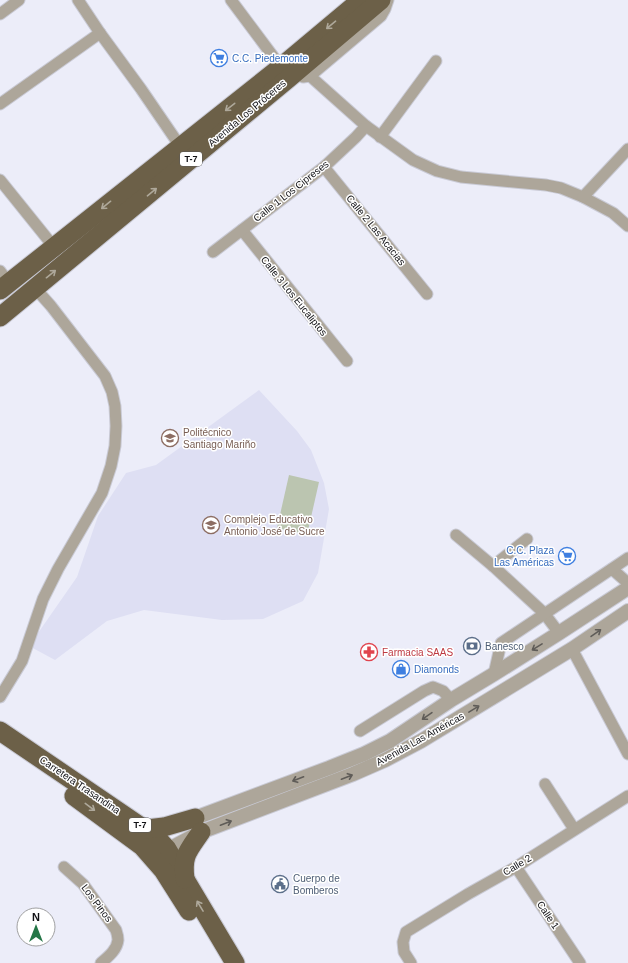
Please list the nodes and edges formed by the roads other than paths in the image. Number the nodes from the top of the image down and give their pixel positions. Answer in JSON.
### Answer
{"nodes":[{"id":1,"x":19,"y":0,"type":"edge"},
{"id":2,"x":78,"y":0,"type":"edge"},
{"id":3,"x":231,"y":0,"type":"edge"},
{"id":4,"x":361,"y":0,"type":"edge"},
{"id":5,"x":381,"y":0,"type":"edge"},
{"id":6,"x":388,"y":0,"type":"edge"},
{"id":7,"x":0,"y":14,"type":"edge"},
{"id":8,"x":100,"y":33,"type":"junction"},
{"id":9,"x":436,"y":61,"type":"dead end"},
{"id":10,"x":285,"y":72,"type":"junction"},
{"id":11,"x":310,"y":76,"type":"junction"},
{"id":12,"x":0,"y":104,"type":"edge"},
{"id":13,"x":366,"y":126,"type":"junction"},
{"id":14,"x":380,"y":137,"type":"junction"},
{"id":15,"x":180,"y":146,"type":"junction"},
{"id":16,"x":628,"y":149,"type":"edge"},
{"id":17,"x":324,"y":167,"type":"junction"},
{"id":18,"x":0,"y":180,"type":"edge"},
{"id":19,"x":584,"y":197,"type":"junction"},
{"id":20,"x":628,"y":226,"type":"edge"},
{"id":21,"x":242,"y":230,"type":"junction"},
{"id":22,"x":54,"y":247,"type":"junction"},
{"id":23,"x":213,"y":252,"type":"dead end"},
{"id":24,"x":3,"y":281,"type":"edge"},
{"id":25,"x":35,"y":288,"type":"junction"},
{"id":26,"x":427,"y":294,"type":"dead end"},
{"id":27,"x":0,"y":317,"type":"edge"},
{"id":28,"x":347,"y":361,"type":"dead end"},
{"id":29,"x":456,"y":535,"type":"dead end"},
{"id":30,"x":527,"y":539,"type":"dead end"},
{"id":31,"x":628,"y":558,"type":"edge"},
{"id":32,"x":492,"y":566,"type":"junction"},
{"id":33,"x":612,"y":569,"type":"junction"},
{"id":34,"x":628,"y":584,"type":"edge"},
{"id":35,"x":628,"y":588,"type":"edge"},
{"id":36,"x":628,"y":611,"type":"edge"},
{"id":37,"x":544,"y":613,"type":"junction"},
{"id":38,"x":559,"y":633,"type":"junction"},
{"id":39,"x":572,"y":649,"type":"junction"},
{"id":40,"x":494,"y":674,"type":"junction"},
{"id":41,"x":0,"y":697,"type":"edge"},
{"id":42,"x":451,"y":700,"type":"junction"},
{"id":43,"x":0,"y":731,"type":"edge"},
{"id":44,"x":360,"y":731,"type":"dead end"},
{"id":45,"x":0,"y":745,"type":"edge"},
{"id":46,"x":628,"y":754,"type":"edge"},
{"id":47,"x":545,"y":784,"type":"dead end"},
{"id":48,"x":628,"y":796,"type":"edge"},
{"id":49,"x":198,"y":825,"type":"junction"},
{"id":50,"x":574,"y":830,"type":"junction"},
{"id":51,"x":153,"y":844,"type":"junction"},
{"id":52,"x":64,"y":867,"type":"dead end"},
{"id":53,"x":516,"y":867,"type":"junction"},
{"id":54,"x":185,"y":879,"type":"junction"},
{"id":55,"x":100,"y":963,"type":"edge"},
{"id":56,"x":221,"y":963,"type":"edge"},
{"id":57,"x":235,"y":963,"type":"edge"},
{"id":58,"x":412,"y":963,"type":"edge"},
{"id":59,"x":580,"y":963,"type":"edge"}],
"edges":[{"from":1,"to":7,"type":"street"},
{"from":2,"to":8,"type":"street"},
{"from":3,"to":10,"type":"street"},
{"from":4,"to":10,"type":"highway","name":"Avenida Los Próceres","number":"T-7","one_way":true},
{"from":5,"to":10,"type":"highway","name":"Avenida Los Próceres","number":"T-7"},
{"from":6,"to":11,"type":"street"},
{"from":8,"to":12,"type":"street"},
{"from":8,"to":15,"type":"street"},
{"from":9,"to":14,"type":"street"},
{"from":10,"to":11,"type":"street"},
{"from":10,"to":15,"type":"highway","name":"Avenida Los Próceres","number":"T-7","one_way":true},
{"from":25,"to":10,"type":"highway","name":"Avenida Los Próceres","number":"T-7","one_way":true},
{"from":11,"to":13,"type":"street"},
{"from":13,"to":14,"type":"street"},
{"from":13,"to":17,"type":"street","name":"Calle 1 Los Cipreses"},
{"from":14,"to":19,"type":"street"},
{"from":15,"to":22,"type":"highway","name":"Avenida Los Próceres","number":"T-7","one_way":true},
{"from":16,"to":19,"type":"street"},
{"from":17,"to":21,"type":"street","name":"Calle 1 Los Cipreses"},
{"from":17,"to":26,"type":"street","name":"Calle 2 Las Acacias"},
{"from":18,"to":22,"type":"street"},
{"from":19,"to":20,"type":"street"},
{"from":21,"to":23,"type":"street","name":"Calle 1 Los Cipreses"},
{"from":21,"to":28,"type":"street","name":"Calle 3 Los Eucaliptos"},
{"from":22,"to":24,"type":"highway","name":"Avenida Los Próceres","number":"T-7"},
{"from":25,"to":27,"type":"highway","name":"Avenida Los Próceres","number":"T-7"},
{"from":25,"to":41,"type":"street"},
{"from":29,"to":32,"type":"street"},
{"from":30,"to":32,"type":"street"},
{"from":31,"to":33,"type":"street"},
{"from":32,"to":37,"type":"street"},
{"from":33,"to":34,"type":"street"},
{"from":33,"to":37,"type":"street"},
{"from":35,"to":38,"type":"street","name":"Avenida Las Américas"},
{"from":39,"to":36,"type":"street","name":"Avenida Las Américas","one_way":true},
{"from":37,"to":38,"type":"street"},
{"from":37,"to":40,"type":"street"},
{"from":38,"to":40,"type":"street","name":"Avenida Las Américas","one_way":true},
{"from":39,"to":46,"type":"street"},
{"from":49,"to":39,"type":"street","name":"Avenida Las Américas","one_way":true},
{"from":40,"to":42,"type":"street","name":"Avenida Las Américas"},
{"from":42,"to":44,"type":"street"},
{"from":42,"to":49,"type":"street","name":"Avenida Las Américas","one_way":true},
{"from":43,"to":51,"type":"highway","name":"Carretera Trasandina","number":"T-7"},
{"from":45,"to":51,"type":"highway","name":"Carretera Trasandina","number":"T-7","one_way":true},
{"from":47,"to":50,"type":"street"},
{"from":48,"to":50,"type":"street","name":"Calle 2"},
{"from":49,"to":51,"type":"street","name":"Avenida Las Américas"},
{"from":49,"to":51,"type":"highway"},
{"from":49,"to":54,"type":"highway"},
{"from":50,"to":53,"type":"street","name":"Calle 2"},
{"from":51,"to":54,"type":"highway","name":"Carretera Trasandina","number":"T-7"},
{"from":51,"to":56,"type":"highway","name":"Carretera Trasandina","number":"T-7"},
{"from":52,"to":55,"type":"street","name":"Los Pinos"},
{"from":53,"to":58,"type":"street","name":"Calle 2"},
{"from":53,"to":59,"type":"street","name":"Calle 1"},
{"from":57,"to":54,"type":"highway","name":"Carretera Trasandina","number":"T-7","one_way":true}]}
